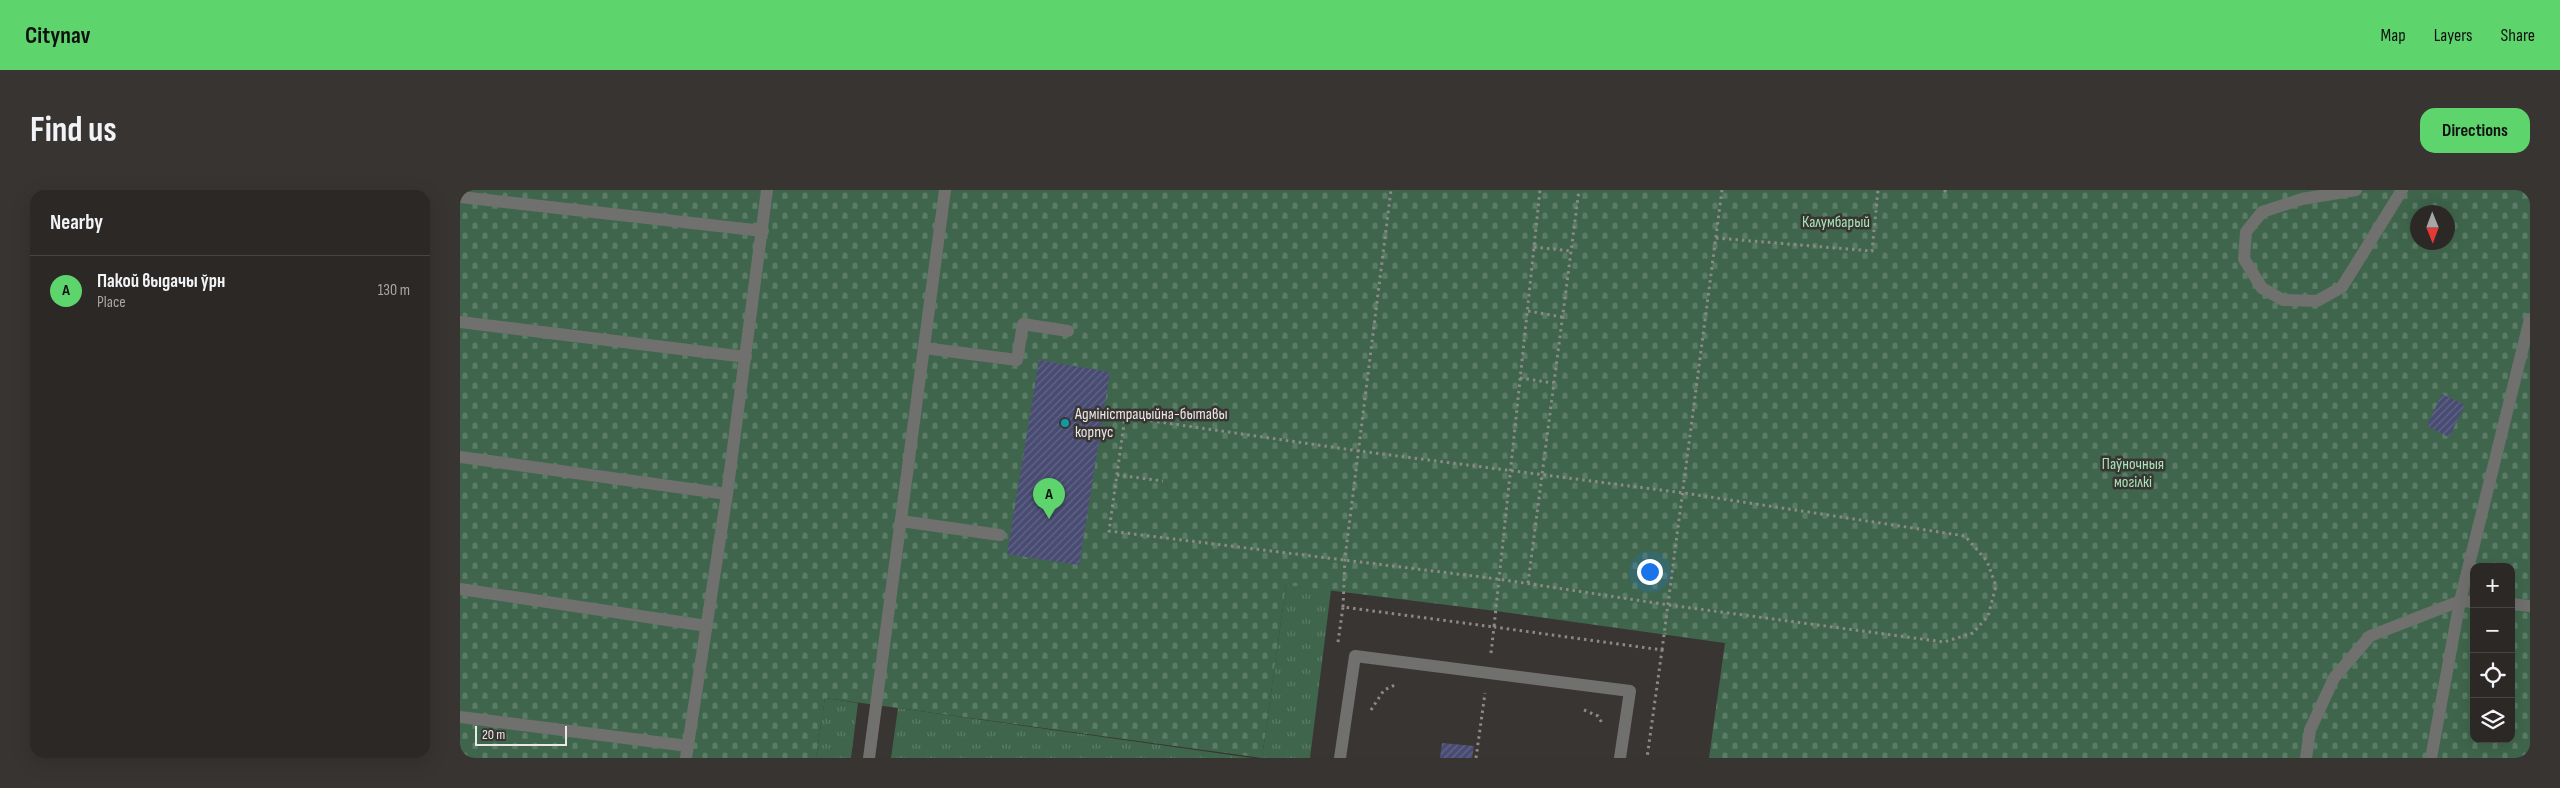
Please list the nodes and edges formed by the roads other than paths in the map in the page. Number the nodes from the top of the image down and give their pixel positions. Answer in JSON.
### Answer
{"nodes":[{"id":1,"x":767,"y":190,"type":"edge"},
{"id":2,"x":945,"y":190,"type":"edge"},
{"id":3,"x":2356,"y":190,"type":"edge"},
{"id":4,"x":2402,"y":190,"type":"edge"},
{"id":5,"x":460,"y":197,"type":"edge"},
{"id":6,"x":763,"y":231,"type":"junction"},
{"id":7,"x":2530,"y":319,"type":"edge"},
{"id":8,"x":460,"y":322,"type":"edge"},
{"id":9,"x":1068,"y":331,"type":"dead end"},
{"id":10,"x":924,"y":348,"type":"junction"},
{"id":11,"x":746,"y":357,"type":"junction"},
{"id":12,"x":460,"y":457,"type":"edge"},
{"id":13,"x":727,"y":494,"type":"junction"},
{"id":14,"x":901,"y":521,"type":"junction"},
{"id":15,"x":1000,"y":534,"type":"dead end"},
{"id":16,"x":460,"y":588,"type":"edge"},
{"id":17,"x":2460,"y":600,"type":"junction"},
{"id":18,"x":2470,"y":601,"type":"edge"},
{"id":19,"x":2515,"y":604,"type":"edge"},
{"id":20,"x":2530,"y":606,"type":"edge"},
{"id":21,"x":707,"y":626,"type":"junction"},
{"id":22,"x":460,"y":717,"type":"edge"},
{"id":23,"x":687,"y":752,"type":"edge"},
{"id":24,"x":868,"y":758,"type":"edge"},
{"id":25,"x":1340,"y":758,"type":"edge"},
{"id":26,"x":1620,"y":758,"type":"edge"},
{"id":27,"x":2306,"y":758,"type":"edge"},
{"id":28,"x":2431,"y":758,"type":"edge"}],
"edges":[{"from":1,"to":6,"type":"lane"},
{"from":2,"to":10,"type":"lane"},
{"from":3,"to":4,"type":"lane"},
{"from":5,"to":6,"type":"lane"},
{"from":6,"to":11,"type":"lane"},
{"from":7,"to":17,"type":"lane"},
{"from":8,"to":11,"type":"lane"},
{"from":9,"to":10,"type":"lane"},
{"from":10,"to":14,"type":"lane"},
{"from":11,"to":13,"type":"lane"},
{"from":12,"to":13,"type":"lane"},
{"from":13,"to":21,"type":"lane"},
{"from":14,"to":15,"type":"lane"},
{"from":14,"to":24,"type":"lane"},
{"from":16,"to":21,"type":"lane"},
{"from":17,"to":18,"type":"lane"},
{"from":17,"to":27,"type":"lane"},
{"from":17,"to":28,"type":"lane"},
{"from":19,"to":20,"type":"lane"},
{"from":21,"to":23,"type":"lane"},
{"from":22,"to":23,"type":"lane"},
{"from":25,"to":26,"type":"lane"}]}
